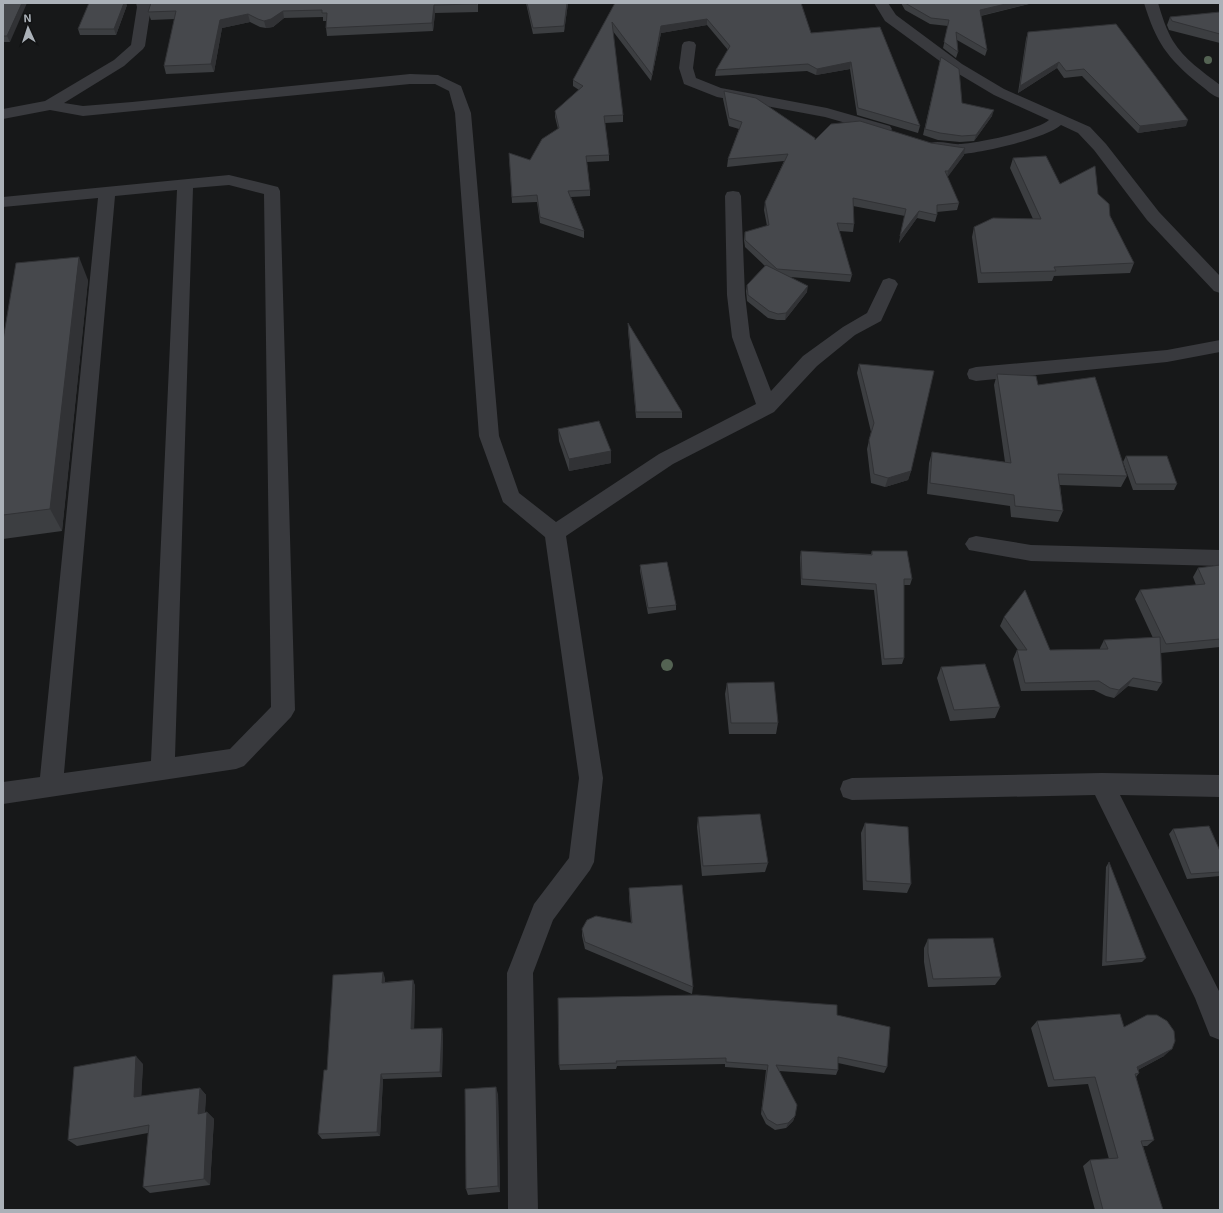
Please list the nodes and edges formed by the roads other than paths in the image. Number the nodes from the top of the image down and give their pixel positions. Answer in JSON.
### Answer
{"nodes":[{"id":1,"x":143,"y":3,"type":"edge"},
{"id":2,"x":881,"y":3,"type":"edge"},
{"id":3,"x":1151,"y":3,"type":"edge"},
{"id":4,"x":689,"y":46,"type":"dead end"},
{"id":5,"x":1220,"y":93,"type":"edge"},
{"id":6,"x":50,"y":105,"type":"junction"},
{"id":7,"x":3,"y":114,"type":"edge"},
{"id":8,"x":1058,"y":119,"type":"junction"},
{"id":9,"x":901,"y":134,"type":"edge"},
{"id":10,"x":922,"y":142,"type":"edge"},
{"id":11,"x":185,"y":184,"type":"junction"},
{"id":12,"x":106,"y":192,"type":"junction"},
{"id":13,"x":733,"y":196,"type":"dead end"},
{"id":14,"x":3,"y":202,"type":"edge"},
{"id":15,"x":889,"y":284,"type":"dead end"},
{"id":16,"x":1220,"y":287,"type":"edge"},
{"id":17,"x":1220,"y":346,"type":"edge"},
{"id":18,"x":976,"y":374,"type":"dead end"},
{"id":19,"x":767,"y":407,"type":"junction"},
{"id":20,"x":555,"y":533,"type":"junction"},
{"id":21,"x":976,"y":544,"type":"dead end"},
{"id":22,"x":1220,"y":558,"type":"edge"},
{"id":23,"x":163,"y":769,"type":"junction"},
{"id":24,"x":1102,"y":784,"type":"junction"},
{"id":25,"x":51,"y":786,"type":"junction"},
{"id":26,"x":1220,"y":786,"type":"edge"},
{"id":27,"x":852,"y":790,"type":"dead end"},
{"id":28,"x":3,"y":793,"type":"edge"},
{"id":29,"x":1220,"y":1026,"type":"edge"},
{"id":30,"x":523,"y":1210,"type":"edge"}],
"edges":[{"from":1,"to":6,"type":"street"},
{"from":2,"to":8,"type":"street"},
{"from":3,"to":5,"type":"street"},
{"from":4,"to":9,"type":"street"},
{"from":6,"to":7,"type":"street"},
{"from":6,"to":20,"type":"street"},
{"from":8,"to":10,"type":"street"},
{"from":8,"to":16,"type":"street"},
{"from":11,"to":12,"type":"street"},
{"from":11,"to":23,"type":"street"},
{"from":11,"to":23,"type":"street"},
{"from":12,"to":14,"type":"street"},
{"from":12,"to":25,"type":"street"},
{"from":13,"to":19,"type":"street"},
{"from":15,"to":19,"type":"street"},
{"from":17,"to":18,"type":"street"},
{"from":19,"to":20,"type":"street"},
{"from":20,"to":30,"type":"street"},
{"from":21,"to":22,"type":"street"},
{"from":23,"to":25,"type":"street"},
{"from":24,"to":26,"type":"street"},
{"from":24,"to":27,"type":"street"},
{"from":24,"to":29,"type":"street"},
{"from":25,"to":28,"type":"street"}]}
